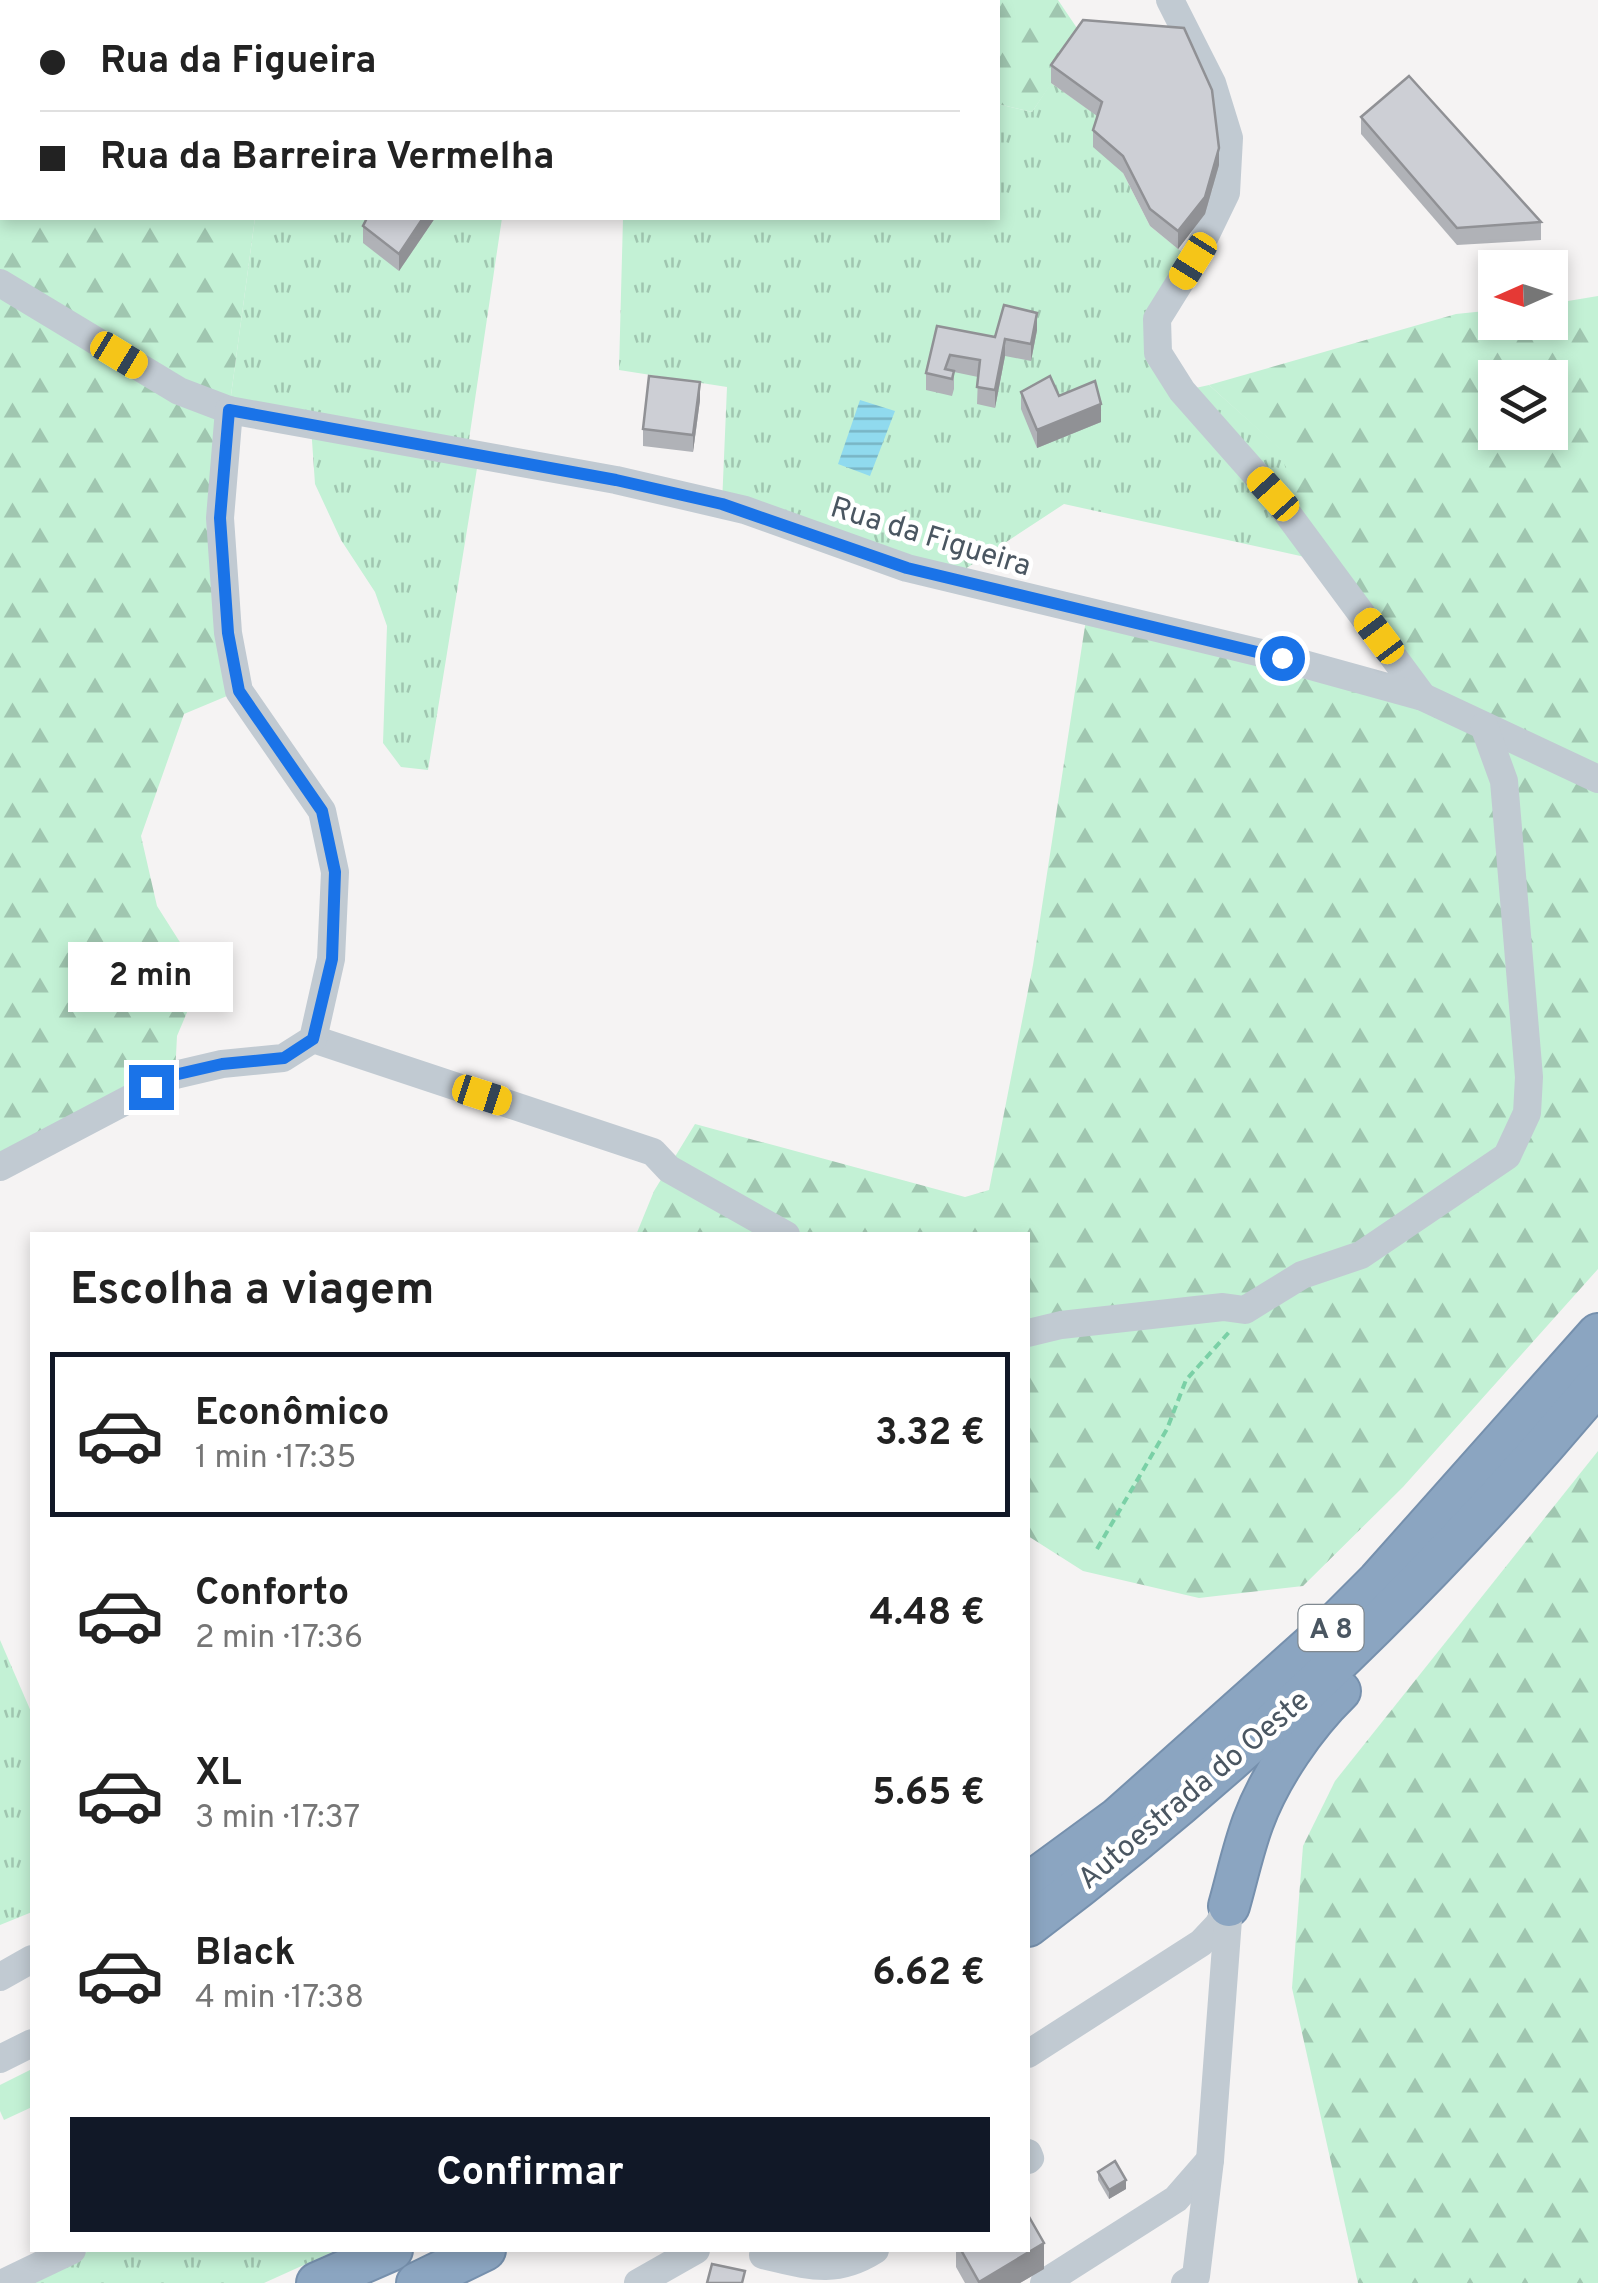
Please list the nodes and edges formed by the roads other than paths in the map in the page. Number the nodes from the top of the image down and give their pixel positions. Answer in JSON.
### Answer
{"nodes":[{"id":1,"x":1170,"y":0,"type":"edge"},
{"id":2,"x":0,"y":283,"type":"edge"},
{"id":3,"x":229,"y":410,"type":"junction"},
{"id":4,"x":1423,"y":697,"type":"junction"},
{"id":5,"x":1484,"y":726,"type":"junction"},
{"id":6,"x":1598,"y":780,"type":"edge"},
{"id":7,"x":313,"y":1039,"type":"junction"},
{"id":8,"x":0,"y":1167,"type":"edge"},
{"id":9,"x":781,"y":1232,"type":"edge"},
{"id":10,"x":1030,"y":1333,"type":"edge"},
{"id":11,"x":1598,"y":1334,"type":"edge"},
{"id":12,"x":1598,"y":1383,"type":"edge"},
{"id":13,"x":1424,"y":1580,"type":"junction"},
{"id":14,"x":1076,"y":1849,"type":"junction"},
{"id":15,"x":1030,"y":1872,"type":"edge"},
{"id":16,"x":1030,"y":1883,"type":"edge"},
{"id":17,"x":1229,"y":1906,"type":"junction"},
{"id":18,"x":1030,"y":1924,"type":"edge"},
{"id":19,"x":30,"y":1960,"type":"edge"},
{"id":20,"x":0,"y":1977,"type":"edge"},
{"id":21,"x":30,"y":2045,"type":"edge"},
{"id":22,"x":1030,"y":2053,"type":"edge"},
{"id":23,"x":0,"y":2059,"type":"edge"},
{"id":24,"x":1210,"y":2160,"type":"junction"},
{"id":25,"x":68,"y":2252,"type":"edge"},
{"id":26,"x":388,"y":2252,"type":"edge"},
{"id":27,"x":481,"y":2252,"type":"edge"},
{"id":28,"x":692,"y":2252,"type":"edge"},
{"id":29,"x":764,"y":2252,"type":"edge"},
{"id":30,"x":845,"y":2265,"type":"edge"},
{"id":31,"x":2,"y":2283,"type":"edge"},
{"id":32,"x":318,"y":2283,"type":"edge"},
{"id":33,"x":417,"y":2283,"type":"edge"},
{"id":34,"x":638,"y":2283,"type":"edge"},
{"id":35,"x":757,"y":2283,"type":"edge"},
{"id":36,"x":1044,"y":2283,"type":"edge"},
{"id":37,"x":1184,"y":2283,"type":"edge"}],
"edges":[{"from":1,"to":4,"type":"street"},
{"from":2,"to":3,"type":"street","name":"Rua da Figueira"},
{"from":3,"to":4,"type":"street","name":"Rua da Figueira"},
{"from":3,"to":7,"type":"street"},
{"from":4,"to":5,"type":"street","name":"Rua da Figueira"},
{"from":5,"to":6,"type":"street","name":"Rua da Figueira"},
{"from":5,"to":10,"type":"street"},
{"from":7,"to":8,"type":"street"},
{"from":7,"to":9,"type":"street"},
{"from":11,"to":14,"type":"highway","name":"Autoestrada do Oeste","number":"A 8"},
{"from":12,"to":13,"type":"highway","name":"Autoestrada do Oeste","number":"A 8"},
{"from":13,"to":17,"type":"highway"},
{"from":13,"to":18,"type":"highway","name":"Autoestrada do Oeste","number":"A 8"},
{"from":14,"to":15,"type":"highway"},
{"from":14,"to":16,"type":"highway","name":"Autoestrada do Oeste","number":"A 8"},
{"from":17,"to":22,"type":"street"},
{"from":17,"to":24,"type":"street"},
{"from":19,"to":20,"type":"street"},
{"from":21,"to":23,"type":"street"},
{"from":24,"to":36,"type":"street"},
{"from":24,"to":37,"type":"street"},
{"from":25,"to":31,"type":"street"},
{"from":26,"to":32,"type":"highway"},
{"from":27,"to":33,"type":"highway"},
{"from":28,"to":34,"type":"street"},
{"from":29,"to":30,"type":"street"},
{"from":29,"to":35,"type":"street"}]}
